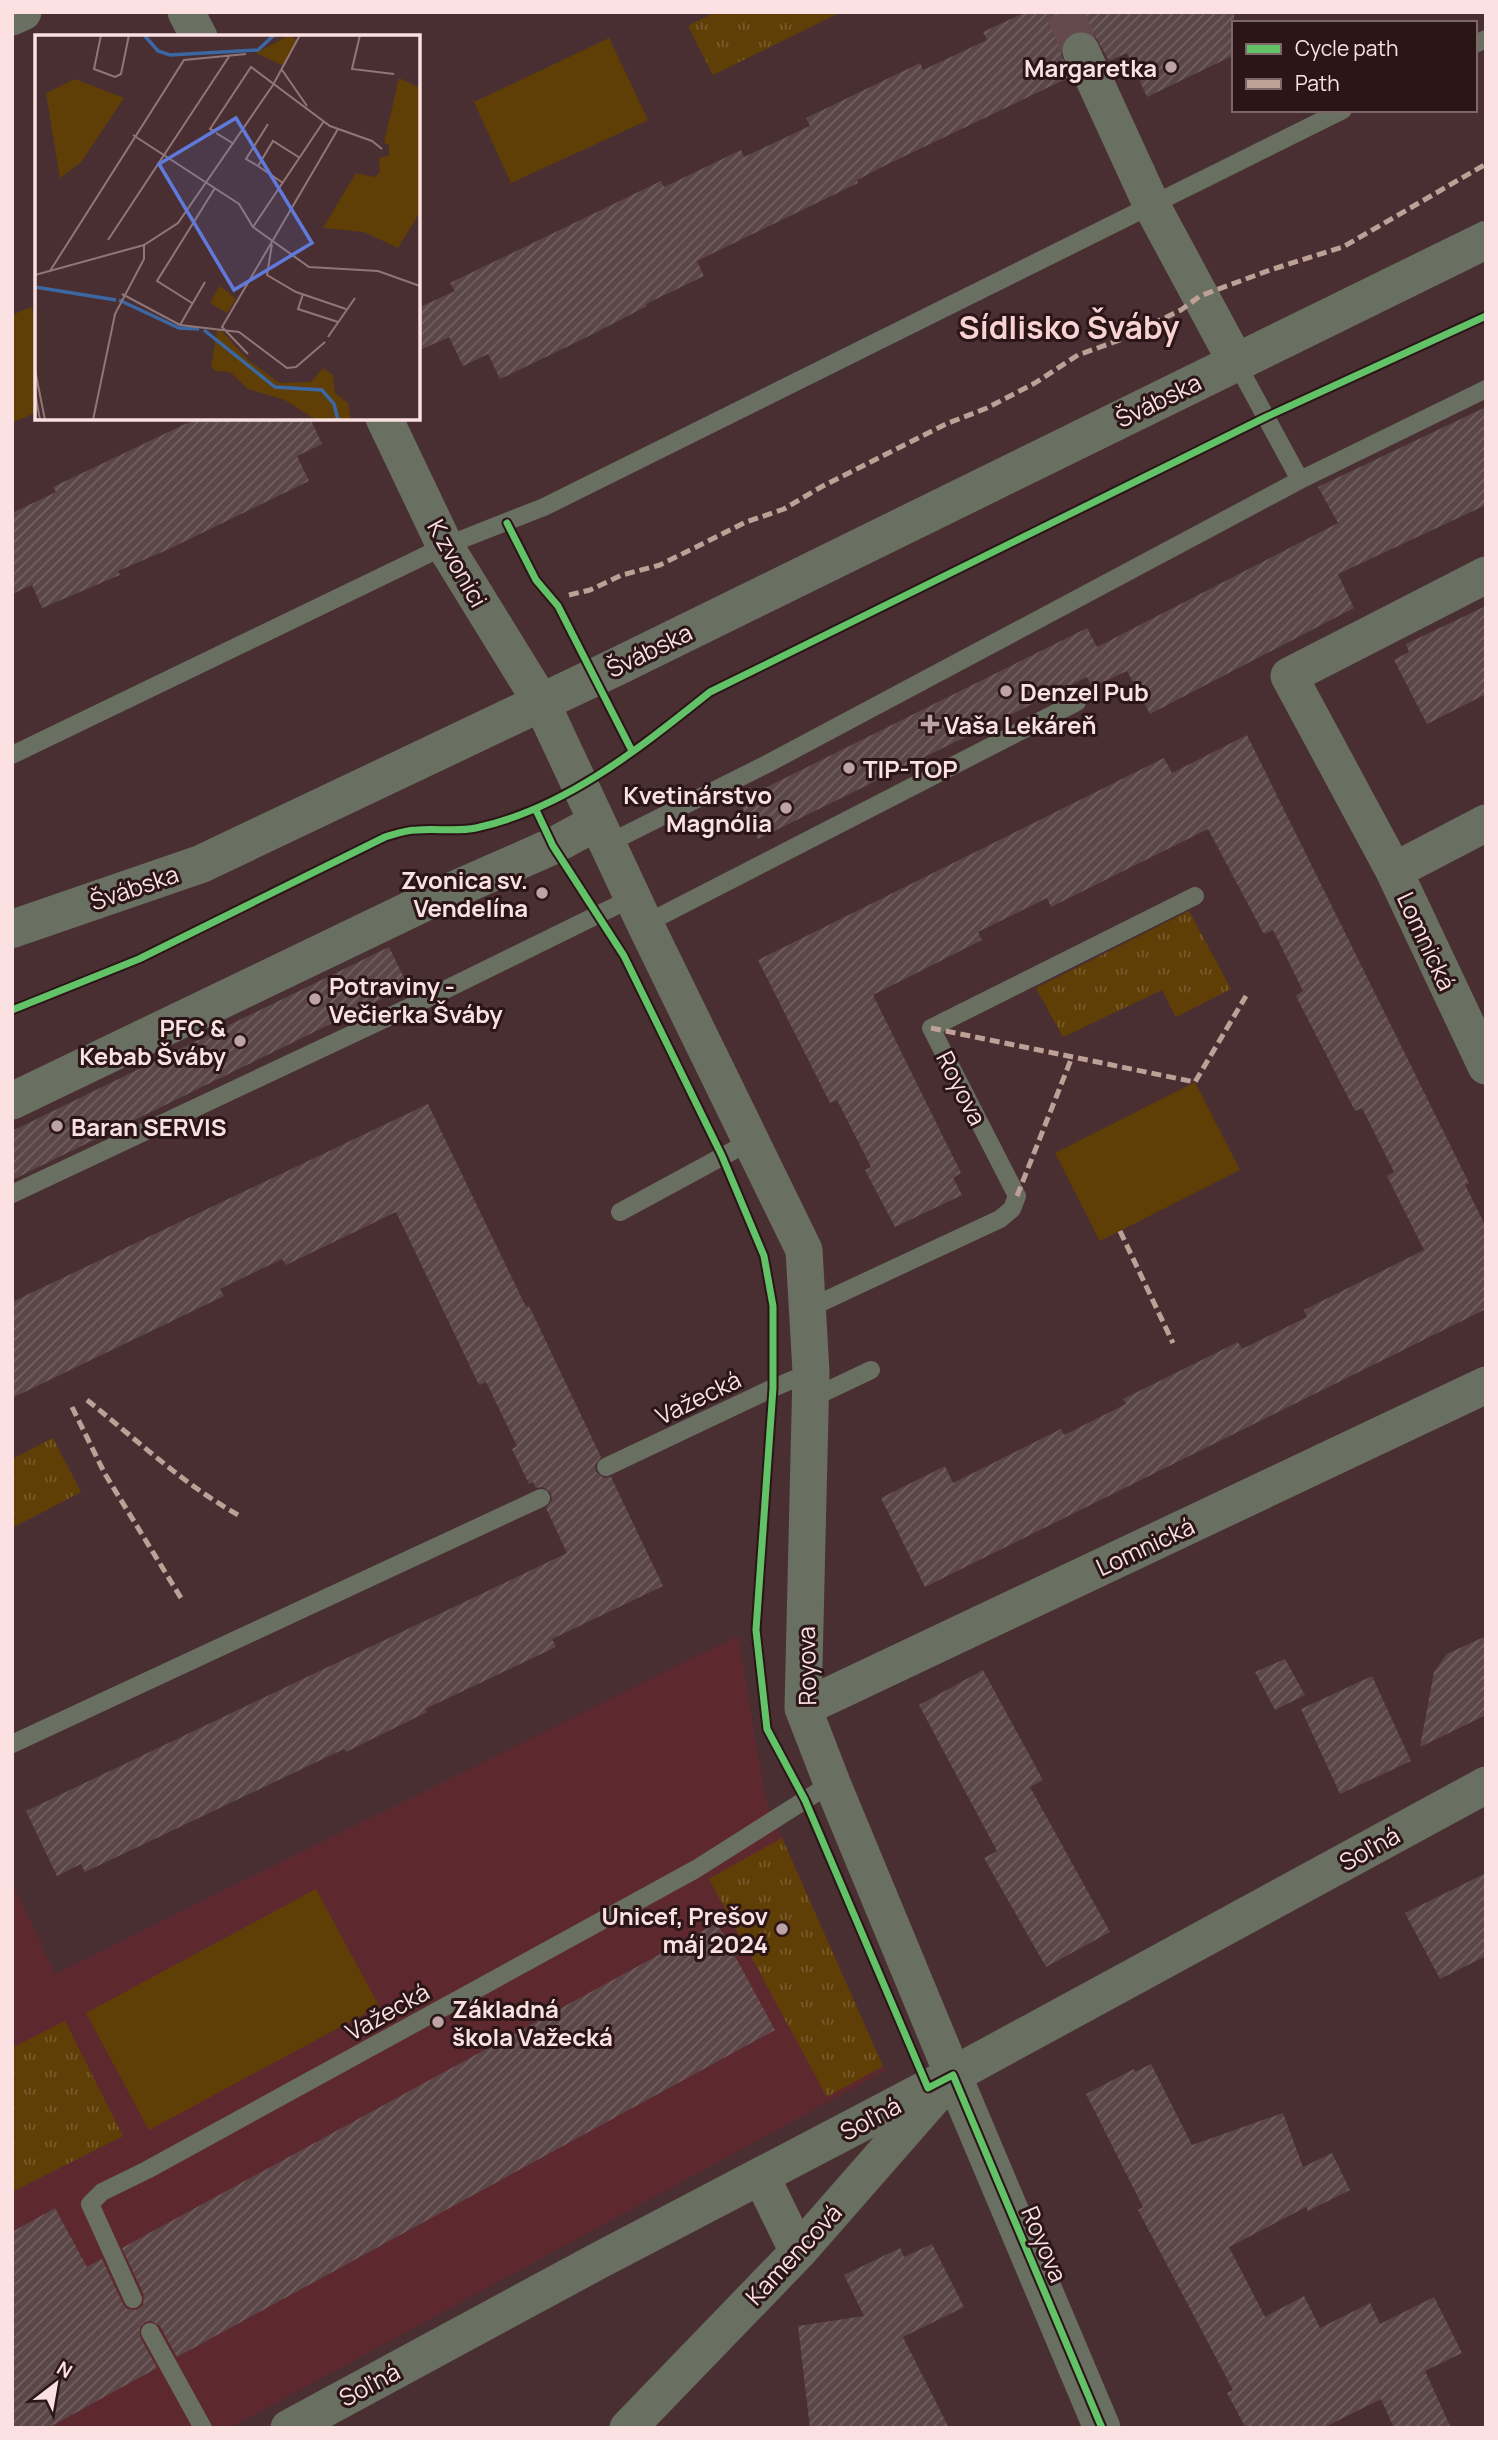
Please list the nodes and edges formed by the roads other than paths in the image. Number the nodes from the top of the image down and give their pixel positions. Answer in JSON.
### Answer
{"nodes":[{"id":1,"x":23,"y":12,"type":"edge"},
{"id":2,"x":187,"y":12,"type":"edge"},
{"id":3,"x":12,"y":17,"type":"edge"},
{"id":4,"x":198,"y":35,"type":"edge"},
{"id":5,"x":1081,"y":51,"type":"tunnel mouth"},
{"id":6,"x":1339,"y":112,"type":"edge"},
{"id":7,"x":1152,"y":206,"type":"junction"},
{"id":8,"x":1486,"y":224,"type":"edge"},
{"id":9,"x":1470,"y":248,"type":"edge"},
{"id":10,"x":1236,"y":362,"type":"junction"},
{"id":11,"x":1486,"y":389,"type":"edge"},
{"id":12,"x":385,"y":420,"type":"edge"},
{"id":13,"x":1300,"y":480,"type":"junction"},
{"id":14,"x":445,"y":546,"type":"junction"},
{"id":15,"x":1486,"y":575,"type":"edge"},
{"id":16,"x":541,"y":702,"type":"junction"},
{"id":17,"x":1077,"y":702,"type":"dead end"},
{"id":18,"x":12,"y":755,"type":"edge"},
{"id":19,"x":1486,"y":823,"type":"edge"},
{"id":20,"x":602,"y":833,"type":"junction"},
{"id":21,"x":1394,"y":871,"type":"junction"},
{"id":22,"x":1195,"y":896,"type":"dead end"},
{"id":23,"x":640,"y":911,"type":"junction"},
{"id":24,"x":12,"y":929,"type":"edge"},
{"id":25,"x":1486,"y":1066,"type":"edge"},
{"id":26,"x":12,"y":1101,"type":"edge"},
{"id":27,"x":751,"y":1141,"type":"junction"},
{"id":28,"x":12,"y":1194,"type":"edge"},
{"id":29,"x":620,"y":1212,"type":"dead end"},
{"id":30,"x":807,"y":1309,"type":"junction"},
{"id":31,"x":871,"y":1370,"type":"dead end"},
{"id":32,"x":1486,"y":1385,"type":"edge"},
{"id":33,"x":811,"y":1386,"type":"junction"},
{"id":34,"x":607,"y":1467,"type":"dead end"},
{"id":35,"x":541,"y":1498,"type":"dead end"},
{"id":36,"x":803,"y":1708,"type":"junction"},
{"id":37,"x":12,"y":1744,"type":"edge"},
{"id":38,"x":832,"y":1783,"type":"junction"},
{"id":39,"x":1486,"y":1785,"type":"edge"},
{"id":40,"x":953,"y":2075,"type":"junction"},
{"id":41,"x":761,"y":2176,"type":"junction"},
{"id":42,"x":798,"y":2252,"type":"junction"},
{"id":43,"x":133,"y":2299,"type":"dead end"},
{"id":44,"x":150,"y":2332,"type":"dead end"},
{"id":45,"x":203,"y":2428,"type":"edge"},
{"id":46,"x":289,"y":2428,"type":"edge"},
{"id":47,"x":628,"y":2428,"type":"edge"},
{"id":48,"x":1102,"y":2428,"type":"edge"}],
"edges":[{"from":1,"to":3,"type":"street"},
{"from":2,"to":4,"type":"street"},
{"from":5,"to":7,"type":"street"},
{"from":6,"to":7,"type":"lane"},
{"from":7,"to":10,"type":"street"},
{"from":7,"to":14,"type":"lane"},
{"from":8,"to":9,"type":"lane"},
{"from":9,"to":10,"type":"street","name":"Švábska"},
{"from":10,"to":13,"type":"lane"},
{"from":10,"to":16,"type":"street","name":"Švábska"},
{"from":11,"to":13,"type":"lane"},
{"from":12,"to":14,"type":"street","name":"K zvonici"},
{"from":13,"to":20,"type":"lane"},
{"from":14,"to":16,"type":"street","name":"K zvonici"},
{"from":14,"to":18,"type":"lane"},
{"from":15,"to":21,"type":"street"},
{"from":16,"to":20,"type":"street","name":"Royova"},
{"from":16,"to":24,"type":"street","name":"Švábska"},
{"from":17,"to":23,"type":"lane"},
{"from":19,"to":21,"type":"street","name":"Lomnická"},
{"from":20,"to":23,"type":"street","name":"Royova"},
{"from":20,"to":26,"type":"street"},
{"from":21,"to":25,"type":"street","name":"Lomnická"},
{"from":22,"to":30,"type":"lane","name":"Royova"},
{"from":23,"to":27,"type":"street","name":"Royova"},
{"from":23,"to":28,"type":"lane"},
{"from":27,"to":29,"type":"lane"},
{"from":27,"to":30,"type":"street","name":"Royova"},
{"from":30,"to":33,"type":"street","name":"Royova"},
{"from":31,"to":33,"type":"lane","name":"Važecká"},
{"from":32,"to":36,"type":"street","name":"Lomnická"},
{"from":33,"to":34,"type":"lane","name":"Važecká"},
{"from":33,"to":36,"type":"street","name":"Royova"},
{"from":35,"to":37,"type":"lane"},
{"from":36,"to":38,"type":"street","name":"Royova"},
{"from":38,"to":40,"type":"street","name":"Royova"},
{"from":38,"to":43,"type":"lane","name":"Važecká"},
{"from":39,"to":40,"type":"street","name":"Soľná"},
{"from":40,"to":41,"type":"street","name":"Soľná"},
{"from":40,"to":42,"type":"street","name":"Kamencová"},
{"from":40,"to":48,"type":"street","name":"Royova"},
{"from":41,"to":42,"type":"street"},
{"from":41,"to":46,"type":"street","name":"Soľná"},
{"from":42,"to":47,"type":"street","name":"Kamencová"},
{"from":44,"to":45,"type":"lane"}]}
